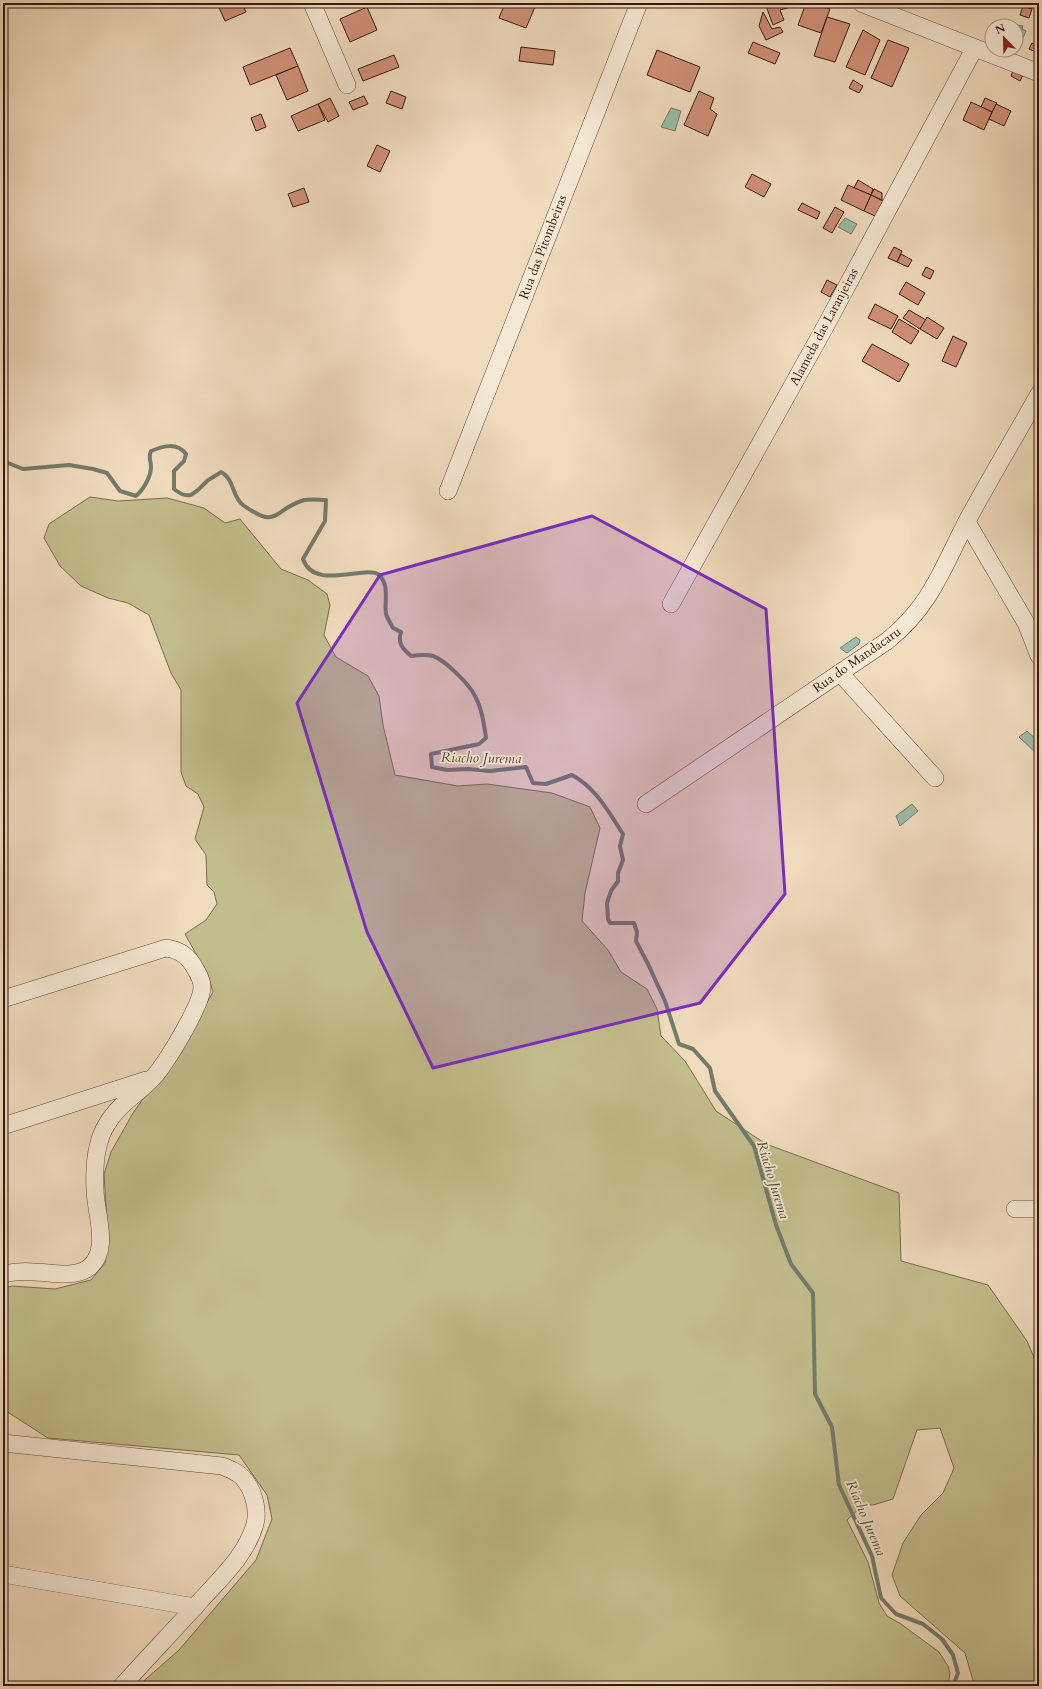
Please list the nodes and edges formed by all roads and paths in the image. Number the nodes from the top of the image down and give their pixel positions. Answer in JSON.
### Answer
{"nodes":[{"id":1,"x":312,"y":3,"type":"edge"},
{"id":2,"x":639,"y":3,"type":"edge"},
{"id":3,"x":861,"y":3,"type":"edge"},
{"id":4,"x":974,"y":49,"type":"junction"},
{"id":5,"x":1039,"y":73,"type":"edge"},
{"id":6,"x":348,"y":85,"type":"dead end"},
{"id":7,"x":1039,"y":394,"type":"edge"},
{"id":8,"x":448,"y":491,"type":"dead end"},
{"id":9,"x":967,"y":522,"type":"junction"},
{"id":10,"x":671,"y":604,"type":"dead end"},
{"id":11,"x":1039,"y":656,"type":"edge"},
{"id":12,"x":840,"y":673,"type":"junction"},
{"id":13,"x":935,"y":778,"type":"dead end"},
{"id":14,"x":646,"y":804,"type":"dead end"},
{"id":15,"x":3,"y":999,"type":"edge"},
{"id":16,"x":152,"y":1078,"type":"junction"},
{"id":17,"x":3,"y":1126,"type":"edge"},
{"id":18,"x":1015,"y":1209,"type":"dead end"},
{"id":19,"x":1039,"y":1209,"type":"edge"},
{"id":20,"x":3,"y":1274,"type":"edge"},
{"id":21,"x":3,"y":1442,"type":"edge"},
{"id":22,"x":3,"y":1574,"type":"edge"},
{"id":23,"x":195,"y":1607,"type":"junction"},
{"id":24,"x":122,"y":1686,"type":"edge"}],
"edges":[{"from":1,"to":6,"type":"street"},
{"from":2,"to":8,"type":"street","name":"Rua das Pitombeiras"},
{"from":3,"to":4,"type":"street"},
{"from":4,"to":5,"type":"street"},
{"from":4,"to":10,"type":"street","name":"Alameda das Laranjeiras"},
{"from":7,"to":9,"type":"street","name":"Rua do Mandacaru"},
{"from":9,"to":11,"type":"street"},
{"from":9,"to":12,"type":"street","name":"Rua do Mandacaru"},
{"from":12,"to":13,"type":"street"},
{"from":12,"to":14,"type":"street","name":"Rua do Mandacaru"},
{"from":15,"to":16,"type":"street"},
{"from":16,"to":17,"type":"street"},
{"from":16,"to":20,"type":"street"},
{"from":18,"to":19,"type":"street"},
{"from":21,"to":23,"type":"street"},
{"from":22,"to":23,"type":"street"},
{"from":23,"to":24,"type":"street"}]}
